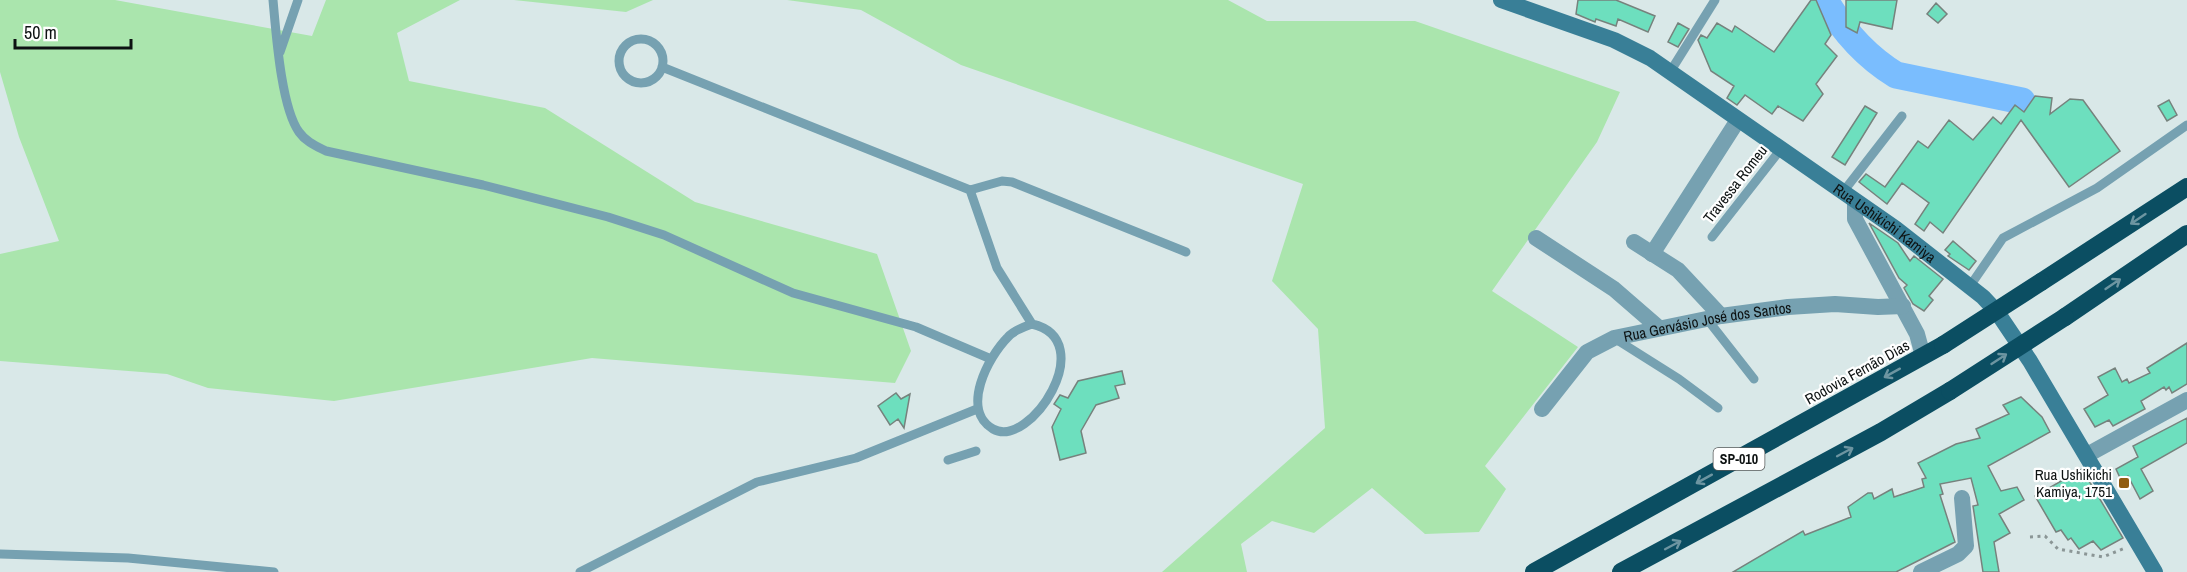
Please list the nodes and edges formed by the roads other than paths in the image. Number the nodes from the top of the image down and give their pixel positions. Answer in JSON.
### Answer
{"nodes":[{"id":1,"x":273,"y":0,"type":"edge"},
{"id":2,"x":298,"y":0,"type":"edge"},
{"id":3,"x":1500,"y":0,"type":"edge"},
{"id":4,"x":1715,"y":0,"type":"edge"},
{"id":5,"x":279,"y":55,"type":"junction"},
{"id":6,"x":662,"y":67,"type":"junction"},
{"id":7,"x":1670,"y":72,"type":"junction"},
{"id":8,"x":1902,"y":116,"type":"dead end"},
{"id":9,"x":1738,"y":120,"type":"junction"},
{"id":10,"x":2187,"y":125,"type":"edge"},
{"id":11,"x":1781,"y":149,"type":"junction"},
{"id":12,"x":2187,"y":187,"type":"edge"},
{"id":13,"x":970,"y":190,"type":"junction"},
{"id":14,"x":1849,"y":196,"type":"junction"},
{"id":15,"x":2187,"y":234,"type":"edge"},
{"id":16,"x":1712,"y":237,"type":"dead end"},
{"id":17,"x":1536,"y":238,"type":"dead end"},
{"id":18,"x":1634,"y":242,"type":"dead end"},
{"id":19,"x":1186,"y":252,"type":"dead end"},
{"id":20,"x":1652,"y":254,"type":"junction"},
{"id":21,"x":1970,"y":286,"type":"junction"},
{"id":22,"x":1903,"y":306,"type":"junction"},
{"id":23,"x":1714,"y":317,"type":"junction"},
{"id":24,"x":1032,"y":324,"type":"junction"},
{"id":25,"x":1659,"y":328,"type":"junction"},
{"id":26,"x":1614,"y":338,"type":"junction"},
{"id":27,"x":1923,"y":356,"type":"junction"},
{"id":28,"x":991,"y":360,"type":"junction"},
{"id":29,"x":1754,"y":379,"type":"dead end"},
{"id":30,"x":2187,"y":400,"type":"edge"},
{"id":31,"x":1718,"y":408,"type":"dead end"},
{"id":32,"x":977,"y":409,"type":"junction"},
{"id":33,"x":1542,"y":409,"type":"dead end"},
{"id":34,"x":976,"y":451,"type":"dead end"},
{"id":35,"x":2087,"y":455,"type":"junction"},
{"id":36,"x":948,"y":460,"type":"dead end"},
{"id":37,"x":1962,"y":498,"type":"dead end"},
{"id":38,"x":0,"y":554,"type":"edge"},
{"id":39,"x":274,"y":572,"type":"edge"},
{"id":40,"x":580,"y":572,"type":"edge"},
{"id":41,"x":1534,"y":572,"type":"edge"},
{"id":42,"x":1621,"y":572,"type":"edge"},
{"id":43,"x":1921,"y":572,"type":"edge"},
{"id":44,"x":2155,"y":572,"type":"edge"}],
"edges":[{"from":1,"to":5,"type":"lane"},
{"from":2,"to":5,"type":"lane"},
{"from":3,"to":7,"type":"main road","name":"Rua Ushikichi Kamiya"},
{"from":4,"to":7,"type":"lane"},
{"from":5,"to":28,"type":"lane"},
{"from":6,"to":6,"type":"lane"},
{"from":6,"to":13,"type":"lane"},
{"from":7,"to":9,"type":"main road","name":"Rua Ushikichi Kamiya"},
{"from":8,"to":14,"type":"lane"},
{"from":9,"to":11,"type":"main road","name":"Rua Ushikichi Kamiya"},
{"from":9,"to":20,"type":"street"},
{"from":10,"to":21,"type":"lane"},
{"from":11,"to":14,"type":"main road","name":"Rua Ushikichi Kamiya"},
{"from":11,"to":16,"type":"lane","name":"Travessa Romeu"},
{"from":12,"to":27,"type":"highway","name":"Rodovia Fernão Dias","number":"SP-010","one_way":true,"bridge":true},
{"from":13,"to":19,"type":"lane"},
{"from":13,"to":24,"type":"lane"},
{"from":14,"to":21,"type":"main road","name":"Rua Ushikichi Kamiya"},
{"from":14,"to":22,"type":"street"},
{"from":42,"to":15,"type":"highway","number":"SP-010","one_way":true,"bridge":true},
{"from":17,"to":25,"type":"street"},
{"from":18,"to":20,"type":"street"},
{"from":20,"to":23,"type":"street"},
{"from":21,"to":35,"type":"main road","name":"Rua Ushikichi Kamiya"},
{"from":22,"to":23,"type":"street","name":"Rua Gervásio José dos Santos"},
{"from":22,"to":27,"type":"street"},
{"from":23,"to":25,"type":"street","name":"Rua Gervásio José dos Santos"},
{"from":23,"to":29,"type":"lane"},
{"from":24,"to":28,"type":"lane"},
{"from":24,"to":32,"type":"lane"},
{"from":25,"to":26,"type":"street","name":"Rua Gervásio José dos Santos"},
{"from":26,"to":31,"type":"lane"},
{"from":26,"to":33,"type":"street","name":"Rua Gervásio José dos Santos"},
{"from":27,"to":41,"type":"highway","name":"Rodovia Fernão Dias","number":"SP-010","one_way":true},
{"from":28,"to":32,"type":"lane"},
{"from":30,"to":35,"type":"street"},
{"from":32,"to":40,"type":"lane"},
{"from":34,"to":36,"type":"lane"},
{"from":35,"to":44,"type":"main road","name":"Rua Ushikichi Kamiya"},
{"from":37,"to":43,"type":"street"},
{"from":38,"to":39,"type":"lane"}]}
